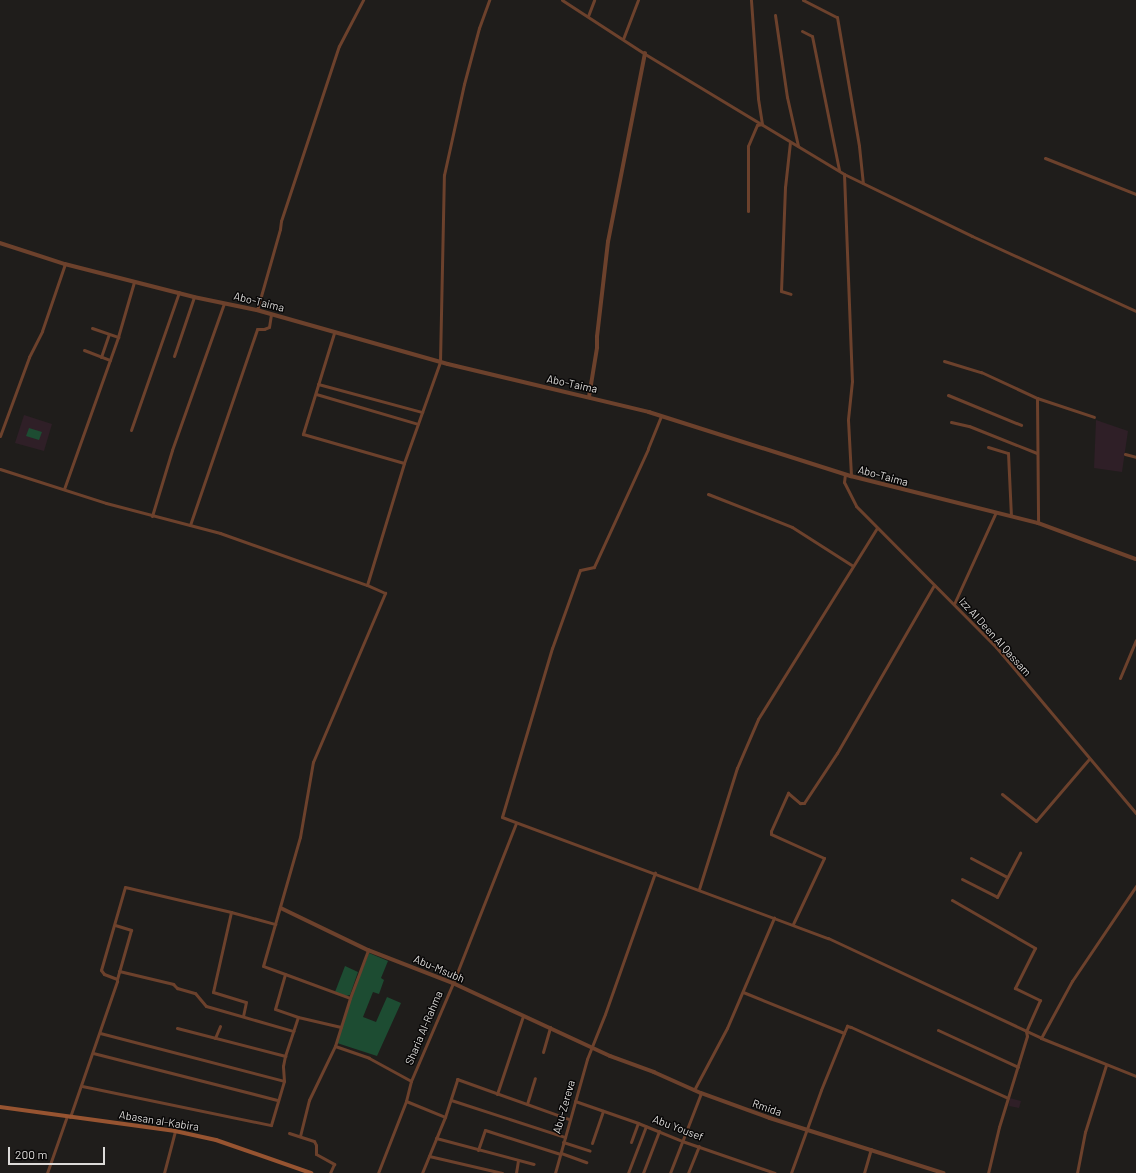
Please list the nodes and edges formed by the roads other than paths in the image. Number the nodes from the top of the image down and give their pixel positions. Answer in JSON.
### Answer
{"nodes":[{"id":1,"x":363,"y":0,"type":"edge"},
{"id":2,"x":489,"y":0,"type":"edge"},
{"id":3,"x":562,"y":0,"type":"edge"},
{"id":4,"x":594,"y":0,"type":"edge"},
{"id":5,"x":638,"y":0,"type":"edge"},
{"id":6,"x":751,"y":0,"type":"edge"},
{"id":7,"x":803,"y":0,"type":"edge"},
{"id":8,"x":775,"y":15,"type":"dead end"},
{"id":9,"x":588,"y":16,"type":"junction"},
{"id":10,"x":802,"y":31,"type":"dead end"},
{"id":11,"x":623,"y":39,"type":"junction"},
{"id":12,"x":645,"y":54,"type":"junction"},
{"id":13,"x":762,"y":124,"type":"junction"},
{"id":14,"x":790,"y":142,"type":"junction"},
{"id":15,"x":798,"y":146,"type":"junction"},
{"id":16,"x":1045,"y":158,"type":"dead end"},
{"id":17,"x":839,"y":170,"type":"junction"},
{"id":18,"x":844,"y":174,"type":"junction"},
{"id":19,"x":863,"y":183,"type":"junction"},
{"id":20,"x":1136,"y":194,"type":"edge"},
{"id":21,"x":748,"y":211,"type":"dead end"},
{"id":22,"x":0,"y":244,"type":"edge"},
{"id":23,"x":65,"y":264,"type":"junction"},
{"id":24,"x":134,"y":282,"type":"junction"},
{"id":25,"x":179,"y":292,"type":"junction"},
{"id":26,"x":791,"y":294,"type":"dead end"},
{"id":27,"x":194,"y":297,"type":"junction"},
{"id":28,"x":224,"y":303,"type":"junction"},
{"id":29,"x":257,"y":310,"type":"junction"},
{"id":30,"x":1136,"y":311,"type":"edge"},
{"id":31,"x":271,"y":314,"type":"junction"},
{"id":32,"x":92,"y":328,"type":"dead end"},
{"id":33,"x":334,"y":333,"type":"junction"},
{"id":34,"x":109,"y":334,"type":"junction"},
{"id":35,"x":118,"y":337,"type":"junction"},
{"id":36,"x":84,"y":350,"type":"dead end"},
{"id":37,"x":174,"y":356,"type":"dead end"},
{"id":38,"x":101,"y":357,"type":"junction"},
{"id":39,"x":110,"y":360,"type":"junction"},
{"id":40,"x":944,"y":361,"type":"dead end"},
{"id":41,"x":440,"y":362,"type":"junction"},
{"id":42,"x":318,"y":384,"type":"junction"},
{"id":43,"x":316,"y":394,"type":"junction"},
{"id":44,"x":948,"y":395,"type":"dead end"},
{"id":45,"x":589,"y":397,"type":"junction"},
{"id":46,"x":1037,"y":398,"type":"junction"},
{"id":47,"x":422,"y":412,"type":"junction"},
{"id":48,"x":661,"y":416,"type":"junction"},
{"id":49,"x":1094,"y":417,"type":"dead end"},
{"id":50,"x":951,"y":422,"type":"dead end"},
{"id":51,"x":418,"y":424,"type":"junction"},
{"id":52,"x":1021,"y":425,"type":"dead end"},
{"id":53,"x":131,"y":430,"type":"dead end"},
{"id":54,"x":0,"y":436,"type":"edge"},
{"id":55,"x":988,"y":447,"type":"dead end"},
{"id":56,"x":1037,"y":453,"type":"junction"},
{"id":57,"x":1125,"y":454,"type":"dead end"},
{"id":58,"x":1136,"y":457,"type":"edge"},
{"id":59,"x":404,"y":463,"type":"junction"},
{"id":60,"x":0,"y":469,"type":"edge"},
{"id":61,"x":845,"y":474,"type":"junction"},
{"id":62,"x":851,"y":476,"type":"junction"},
{"id":63,"x":64,"y":490,"type":"junction"},
{"id":64,"x":708,"y":494,"type":"dead end"},
{"id":65,"x":996,"y":512,"type":"junction"},
{"id":66,"x":152,"y":516,"type":"junction"},
{"id":67,"x":1010,"y":516,"type":"junction"},
{"id":68,"x":1038,"y":524,"type":"junction"},
{"id":69,"x":190,"y":525,"type":"junction"},
{"id":70,"x":877,"y":528,"type":"junction"},
{"id":71,"x":1136,"y":559,"type":"edge"},
{"id":72,"x":853,"y":566,"type":"junction"},
{"id":73,"x":367,"y":585,"type":"junction"},
{"id":74,"x":934,"y":585,"type":"junction"},
{"id":75,"x":954,"y":604,"type":"junction"},
{"id":76,"x":1136,"y":640,"type":"edge"},
{"id":77,"x":1120,"y":678,"type":"dead end"},
{"id":78,"x":1090,"y":759,"type":"junction"},
{"id":79,"x":1002,"y":794,"type":"dead end"},
{"id":80,"x":1136,"y":813,"type":"edge"},
{"id":81,"x":516,"y":823,"type":"junction"},
{"id":82,"x":1020,"y":854,"type":"dead end"},
{"id":83,"x":971,"y":858,"type":"dead end"},
{"id":84,"x":655,"y":873,"type":"junction"},
{"id":85,"x":1008,"y":877,"type":"junction"},
{"id":86,"x":962,"y":879,"type":"dead end"},
{"id":87,"x":1136,"y":886,"type":"edge"},
{"id":88,"x":699,"y":889,"type":"junction"},
{"id":89,"x":952,"y":900,"type":"dead end"},
{"id":90,"x":281,"y":908,"type":"junction"},
{"id":91,"x":231,"y":912,"type":"junction"},
{"id":92,"x":774,"y":918,"type":"junction"},
{"id":93,"x":275,"y":924,"type":"junction"},
{"id":94,"x":793,"y":924,"type":"junction"},
{"id":95,"x":115,"y":926,"type":"junction"},
{"id":96,"x":368,"y":950,"type":"junction"},
{"id":97,"x":119,"y":971,"type":"junction"},
{"id":98,"x":285,"y":974,"type":"junction"},
{"id":99,"x":117,"y":979,"type":"junction"},
{"id":100,"x":452,"y":983,"type":"junction"},
{"id":101,"x":743,"y":992,"type":"junction"},
{"id":102,"x":350,"y":998,"type":"junction"},
{"id":103,"x":243,"y":1016,"type":"junction"},
{"id":104,"x":523,"y":1016,"type":"junction"},
{"id":105,"x":298,"y":1017,"type":"junction"},
{"id":106,"x":220,"y":1026,"type":"dead end"},
{"id":107,"x":341,"y":1027,"type":"junction"},
{"id":108,"x":550,"y":1027,"type":"junction"},
{"id":109,"x":177,"y":1028,"type":"dead end"},
{"id":110,"x":938,"y":1030,"type":"dead end"},
{"id":111,"x":293,"y":1031,"type":"junction"},
{"id":112,"x":1026,"y":1031,"type":"junction"},
{"id":113,"x":100,"y":1033,"type":"junction"},
{"id":114,"x":844,"y":1033,"type":"junction"},
{"id":115,"x":215,"y":1038,"type":"junction"},
{"id":116,"x":1041,"y":1038,"type":"junction"},
{"id":117,"x":335,"y":1046,"type":"junction"},
{"id":118,"x":591,"y":1047,"type":"junction"},
{"id":119,"x":543,"y":1052,"type":"dead end"},
{"id":120,"x":92,"y":1053,"type":"junction"},
{"id":121,"x":285,"y":1056,"type":"junction"},
{"id":122,"x":1106,"y":1065,"type":"junction"},
{"id":123,"x":1018,"y":1067,"type":"junction"},
{"id":124,"x":1136,"y":1076,"type":"edge"},
{"id":125,"x":536,"y":1078,"type":"dead end"},
{"id":126,"x":411,"y":1081,"type":"junction"},
{"id":127,"x":284,"y":1082,"type":"junction"},
{"id":128,"x":82,"y":1086,"type":"junction"},
{"id":129,"x":694,"y":1090,"type":"junction"},
{"id":130,"x":701,"y":1093,"type":"junction"},
{"id":131,"x":497,"y":1094,"type":"junction"},
{"id":132,"x":1008,"y":1098,"type":"junction"},
{"id":133,"x":278,"y":1100,"type":"junction"},
{"id":134,"x":451,"y":1100,"type":"junction"},
{"id":135,"x":406,"y":1101,"type":"junction"},
{"id":136,"x":575,"y":1101,"type":"junction"},
{"id":137,"x":528,"y":1104,"type":"junction"},
{"id":138,"x":0,"y":1107,"type":"edge"},
{"id":139,"x":603,"y":1111,"type":"junction"},
{"id":140,"x":68,"y":1116,"type":"junction"},
{"id":141,"x":445,"y":1117,"type":"junction"},
{"id":142,"x":569,"y":1119,"type":"junction"},
{"id":143,"x":638,"y":1123,"type":"junction"},
{"id":144,"x":646,"y":1126,"type":"junction"},
{"id":145,"x":807,"y":1130,"type":"junction"},
{"id":146,"x":175,"y":1131,"type":"junction"},
{"id":147,"x":658,"y":1131,"type":"junction"},
{"id":148,"x":288,"y":1133,"type":"dead end"},
{"id":149,"x":300,"y":1136,"type":"junction"},
{"id":150,"x":565,"y":1136,"type":"junction"},
{"id":151,"x":436,"y":1138,"type":"junction"},
{"id":152,"x":682,"y":1141,"type":"junction"},
{"id":153,"x":563,"y":1142,"type":"junction"},
{"id":154,"x":631,"y":1142,"type":"dead end"},
{"id":155,"x":592,"y":1143,"type":"dead end"},
{"id":156,"x":699,"y":1146,"type":"junction"},
{"id":157,"x":871,"y":1149,"type":"junction"},
{"id":158,"x":478,"y":1150,"type":"junction"},
{"id":159,"x":590,"y":1151,"type":"dead end"},
{"id":160,"x":560,"y":1154,"type":"junction"},
{"id":161,"x":429,"y":1156,"type":"junction"},
{"id":162,"x":518,"y":1161,"type":"junction"},
{"id":163,"x":586,"y":1162,"type":"dead end"},
{"id":164,"x":534,"y":1164,"type":"dead end"},
{"id":165,"x":47,"y":1173,"type":"edge"},
{"id":166,"x":164,"y":1173,"type":"edge"},
{"id":167,"x":311,"y":1173,"type":"edge"},
{"id":168,"x":330,"y":1173,"type":"edge"},
{"id":169,"x":378,"y":1173,"type":"edge"},
{"id":170,"x":422,"y":1173,"type":"edge"},
{"id":171,"x":502,"y":1173,"type":"edge"},
{"id":172,"x":516,"y":1173,"type":"edge"},
{"id":173,"x":555,"y":1173,"type":"edge"},
{"id":174,"x":628,"y":1173,"type":"edge"},
{"id":175,"x":643,"y":1173,"type":"edge"},
{"id":176,"x":670,"y":1173,"type":"edge"},
{"id":177,"x":688,"y":1173,"type":"edge"},
{"id":178,"x":775,"y":1173,"type":"edge"},
{"id":179,"x":791,"y":1173,"type":"edge"},
{"id":180,"x":864,"y":1173,"type":"edge"},
{"id":181,"x":943,"y":1173,"type":"edge"},
{"id":182,"x":988,"y":1173,"type":"edge"},
{"id":183,"x":1077,"y":1173,"type":"edge"}],
"edges":[{"from":1,"to":29,"type":"street"},
{"from":2,"to":41,"type":"street"},
{"from":3,"to":9,"type":"street"},
{"from":4,"to":9,"type":"street"},
{"from":5,"to":11,"type":"street"},
{"from":6,"to":13,"type":"street"},
{"from":7,"to":19,"type":"street"},
{"from":8,"to":15,"type":"street"},
{"from":9,"to":11,"type":"street"},
{"from":10,"to":17,"type":"street"},
{"from":11,"to":12,"type":"street"},
{"from":12,"to":13,"type":"street"},
{"from":12,"to":45,"type":"street"},
{"from":13,"to":14,"type":"street"},
{"from":13,"to":21,"type":"street"},
{"from":14,"to":15,"type":"street"},
{"from":14,"to":26,"type":"street"},
{"from":15,"to":17,"type":"street"},
{"from":16,"to":20,"type":"street"},
{"from":17,"to":18,"type":"street"},
{"from":18,"to":19,"type":"street"},
{"from":18,"to":62,"type":"street"},
{"from":19,"to":30,"type":"street"},
{"from":22,"to":23,"type":"street","name":"Abo-Taima"},
{"from":23,"to":24,"type":"street","name":"Abo-Taima"},
{"from":23,"to":54,"type":"street"},
{"from":24,"to":25,"type":"street","name":"Abo-Taima"},
{"from":24,"to":35,"type":"street"},
{"from":25,"to":27,"type":"street","name":"Abo-Taima"},
{"from":25,"to":53,"type":"street"},
{"from":27,"to":28,"type":"street","name":"Abo-Taima"},
{"from":27,"to":37,"type":"street"},
{"from":28,"to":29,"type":"street","name":"Abo-Taima"},
{"from":28,"to":66,"type":"street"},
{"from":29,"to":31,"type":"street","name":"Abo-Taima"},
{"from":31,"to":33,"type":"street","name":"Abo-Taima"},
{"from":31,"to":69,"type":"street"},
{"from":32,"to":34,"type":"street"},
{"from":33,"to":41,"type":"street","name":"Abo-Taima"},
{"from":33,"to":42,"type":"street"},
{"from":34,"to":35,"type":"street"},
{"from":34,"to":38,"type":"street"},
{"from":35,"to":39,"type":"street"},
{"from":36,"to":38,"type":"street"},
{"from":38,"to":39,"type":"street"},
{"from":39,"to":63,"type":"street"},
{"from":40,"to":46,"type":"street"},
{"from":41,"to":45,"type":"street","name":"Abo-Taima"},
{"from":41,"to":47,"type":"street"},
{"from":42,"to":43,"type":"street"},
{"from":42,"to":47,"type":"street"},
{"from":43,"to":51,"type":"street"},
{"from":43,"to":59,"type":"street"},
{"from":44,"to":52,"type":"street"},
{"from":45,"to":48,"type":"street","name":"Abo-Taima"},
{"from":46,"to":49,"type":"street"},
{"from":46,"to":56,"type":"street"},
{"from":47,"to":51,"type":"street"},
{"from":48,"to":61,"type":"street","name":"Abo-Taima"},
{"from":48,"to":81,"type":"street"},
{"from":50,"to":56,"type":"street"},
{"from":51,"to":59,"type":"street"},
{"from":55,"to":67,"type":"street"},
{"from":56,"to":68,"type":"street"},
{"from":57,"to":58,"type":"street"},
{"from":59,"to":73,"type":"street"},
{"from":60,"to":63,"type":"street"},
{"from":61,"to":62,"type":"street","name":"Abo-Taima"},
{"from":61,"to":70,"type":"street","name":"Izz Al Deen Al Qassam"},
{"from":62,"to":65,"type":"street","name":"Abo-Taima"},
{"from":63,"to":66,"type":"street"},
{"from":64,"to":72,"type":"street"},
{"from":65,"to":67,"type":"street","name":"Abo-Taima"},
{"from":65,"to":75,"type":"street"},
{"from":66,"to":69,"type":"street"},
{"from":67,"to":68,"type":"street","name":"Abo-Taima"},
{"from":68,"to":71,"type":"street","name":"Abo-Taima"},
{"from":69,"to":73,"type":"street"},
{"from":70,"to":72,"type":"street"},
{"from":70,"to":74,"type":"street","name":"Izz Al Deen Al Qassam"},
{"from":72,"to":88,"type":"street"},
{"from":73,"to":90,"type":"street"},
{"from":74,"to":75,"type":"street","name":"Izz Al Deen Al Qassam"},
{"from":74,"to":94,"type":"street"},
{"from":75,"to":78,"type":"street","name":"Izz Al Deen Al Qassam"},
{"from":76,"to":77,"type":"street"},
{"from":78,"to":79,"type":"street"},
{"from":78,"to":80,"type":"street","name":"Izz Al Deen Al Qassam"},
{"from":81,"to":84,"type":"street"},
{"from":81,"to":100,"type":"street","name":"Sharia Al-Rahma"},
{"from":82,"to":85,"type":"street"},
{"from":83,"to":85,"type":"street"},
{"from":84,"to":88,"type":"street"},
{"from":84,"to":118,"type":"street","name":"Abu-Zereva"},
{"from":85,"to":86,"type":"street"},
{"from":87,"to":116,"type":"street"},
{"from":88,"to":92,"type":"street"},
{"from":89,"to":112,"type":"street"},
{"from":90,"to":93,"type":"street"},
{"from":90,"to":96,"type":"street","name":"Abu-Msubh"},
{"from":91,"to":93,"type":"street"},
{"from":91,"to":95,"type":"street"},
{"from":91,"to":103,"type":"street"},
{"from":92,"to":94,"type":"street"},
{"from":92,"to":101,"type":"street"},
{"from":93,"to":98,"type":"street"},
{"from":94,"to":112,"type":"street"},
{"from":95,"to":97,"type":"street"},
{"from":95,"to":99,"type":"street"},
{"from":96,"to":100,"type":"street","name":"Abu-Msubh"},
{"from":96,"to":102,"type":"street"},
{"from":97,"to":99,"type":"street"},
{"from":97,"to":103,"type":"street"},
{"from":98,"to":102,"type":"street"},
{"from":98,"to":105,"type":"street"},
{"from":99,"to":113,"type":"street"},
{"from":100,"to":104,"type":"street","name":"Abu-Msubh"},
{"from":100,"to":126,"type":"street","name":"Sharia Al-Rahma"},
{"from":101,"to":114,"type":"street"},
{"from":101,"to":129,"type":"street"},
{"from":102,"to":107,"type":"street"},
{"from":103,"to":111,"type":"street"},
{"from":104,"to":108,"type":"street","name":"Abu-Msubh"},
{"from":104,"to":131,"type":"street"},
{"from":105,"to":107,"type":"street"},
{"from":105,"to":111,"type":"street"},
{"from":106,"to":115,"type":"street"},
{"from":107,"to":117,"type":"street"},
{"from":108,"to":118,"type":"street","name":"Abu-Msubh"},
{"from":108,"to":119,"type":"street"},
{"from":109,"to":115,"type":"street"},
{"from":110,"to":123,"type":"street"},
{"from":111,"to":121,"type":"street"},
{"from":112,"to":116,"type":"street"},
{"from":112,"to":123,"type":"street"},
{"from":113,"to":120,"type":"street"},
{"from":113,"to":127,"type":"street"},
{"from":114,"to":132,"type":"street"},
{"from":114,"to":145,"type":"street"},
{"from":115,"to":121,"type":"street"},
{"from":116,"to":122,"type":"street"},
{"from":117,"to":126,"type":"street"},
{"from":117,"to":149,"type":"street"},
{"from":118,"to":129,"type":"street","name":"Rmida"},
{"from":118,"to":136,"type":"street","name":"Abu-Zereva"},
{"from":120,"to":128,"type":"street"},
{"from":120,"to":133,"type":"street"},
{"from":121,"to":127,"type":"street"},
{"from":122,"to":124,"type":"street"},
{"from":122,"to":183,"type":"street"},
{"from":123,"to":132,"type":"street"},
{"from":125,"to":137,"type":"street"},
{"from":126,"to":135,"type":"street","name":"Sharia Al-Rahma"},
{"from":127,"to":133,"type":"street"},
{"from":128,"to":133,"type":"street"},
{"from":128,"to":140,"type":"street"},
{"from":129,"to":130,"type":"street","name":"Rmida"},
{"from":130,"to":145,"type":"street","name":"Rmida"},
{"from":130,"to":152,"type":"street"},
{"from":131,"to":134,"type":"street"},
{"from":131,"to":137,"type":"street"},
{"from":132,"to":182,"type":"street"},
{"from":134,"to":141,"type":"street"},
{"from":134,"to":150,"type":"street"},
{"from":135,"to":141,"type":"street"},
{"from":135,"to":169,"type":"street","name":"Sharia Al-Rahma"},
{"from":136,"to":139,"type":"street","name":"Abu Yousef"},
{"from":136,"to":142,"type":"street","name":"Abu-Zereva"},
{"from":137,"to":142,"type":"street"},
{"from":138,"to":140,"type":"main road","name":"Abasan al-Kabira"},
{"from":139,"to":143,"type":"street","name":"Abu Yousef"},
{"from":139,"to":155,"type":"street"},
{"from":140,"to":146,"type":"main road","name":"Abasan al-Kabira"},
{"from":140,"to":165,"type":"street"},
{"from":141,"to":151,"type":"street"},
{"from":142,"to":150,"type":"street","name":"Abu-Zereva"},
{"from":143,"to":144,"type":"street","name":"Abu Yousef"},
{"from":143,"to":154,"type":"street"},
{"from":144,"to":147,"type":"street","name":"Abu Yousef"},
{"from":144,"to":174,"type":"street"},
{"from":145,"to":157,"type":"street","name":"Rmida"},
{"from":145,"to":179,"type":"street"},
{"from":146,"to":166,"type":"street"},
{"from":146,"to":167,"type":"main road","name":"Abasan al-Kabira"},
{"from":147,"to":152,"type":"street","name":"Abu Yousef"},
{"from":147,"to":175,"type":"street"},
{"from":148,"to":149,"type":"street"},
{"from":149,"to":168,"type":"street"},
{"from":150,"to":153,"type":"street","name":"Abu-Zereva"},
{"from":151,"to":158,"type":"street"},
{"from":151,"to":161,"type":"street"},
{"from":152,"to":156,"type":"street","name":"Abu Yousef"},
{"from":152,"to":176,"type":"street"},
{"from":153,"to":159,"type":"street"},
{"from":153,"to":160,"type":"street","name":"Abu-Zereva"},
{"from":156,"to":177,"type":"street"},
{"from":156,"to":178,"type":"street","name":"Abu Yousef"},
{"from":157,"to":180,"type":"street"},
{"from":157,"to":181,"type":"street","name":"Rmida"},
{"from":158,"to":160,"type":"street"},
{"from":158,"to":162,"type":"street"},
{"from":160,"to":163,"type":"street"},
{"from":160,"to":173,"type":"street","name":"Abu-Zereva"},
{"from":161,"to":170,"type":"street"},
{"from":161,"to":171,"type":"street"},
{"from":162,"to":164,"type":"street"},
{"from":162,"to":172,"type":"street"}]}
